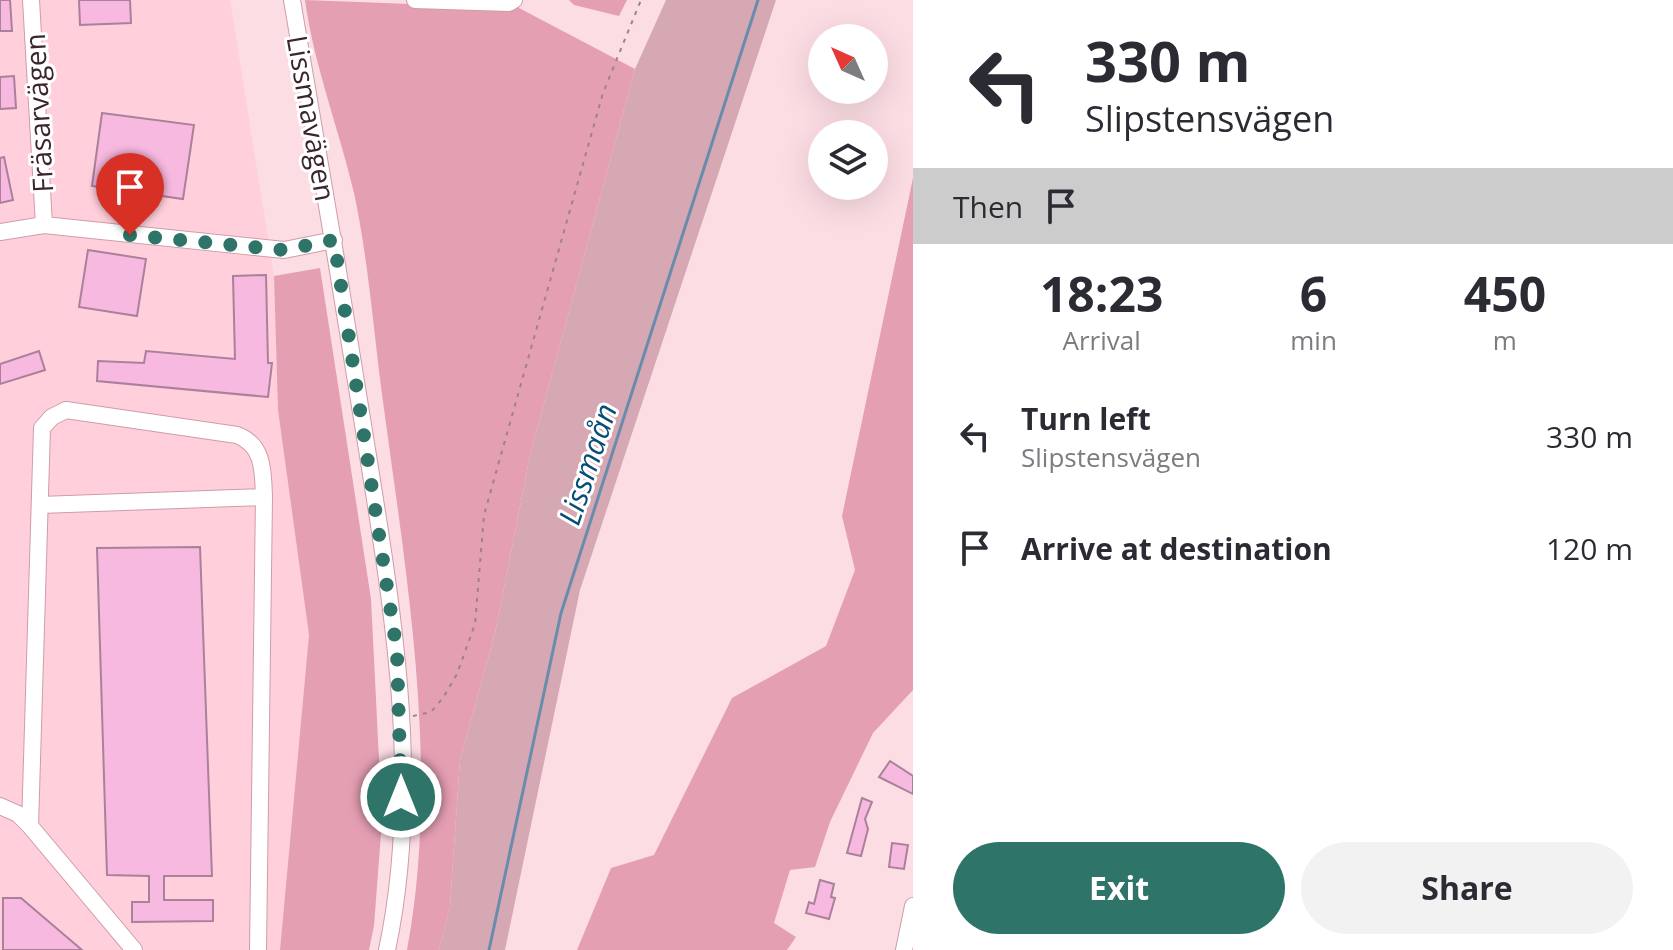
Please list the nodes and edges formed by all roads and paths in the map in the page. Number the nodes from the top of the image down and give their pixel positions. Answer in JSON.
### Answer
{"nodes":[{"id":1,"x":31,"y":0,"type":"edge"},
{"id":2,"x":292,"y":0,"type":"edge"},
{"id":3,"x":415,"y":0,"type":"edge"},
{"id":4,"x":514,"y":0,"type":"edge"},
{"id":5,"x":641,"y":0,"type":"edge"},
{"id":6,"x":44,"y":225,"type":"junction"},
{"id":7,"x":0,"y":232,"type":"edge"},
{"id":8,"x":334,"y":240,"type":"junction"},
{"id":9,"x":264,"y":497,"type":"junction"},
{"id":10,"x":40,"y":505,"type":"junction"},
{"id":11,"x":400,"y":718,"type":"junction"},
{"id":12,"x":0,"y":806,"type":"edge"},
{"id":13,"x":30,"y":826,"type":"junction"},
{"id":14,"x":913,"y":906,"type":"edge"},
{"id":15,"x":134,"y":950,"type":"edge"},
{"id":16,"x":258,"y":950,"type":"edge"},
{"id":17,"x":387,"y":950,"type":"edge"},
{"id":18,"x":904,"y":950,"type":"edge"}],
"edges":[{"from":1,"to":6,"type":"street","name":"Fräsarvägen"},
{"from":2,"to":8,"type":"street","name":"Lissmavägen"},
{"from":3,"to":4,"type":"street"},
{"from":5,"to":11,"type":"path"},
{"from":6,"to":7,"type":"street"},
{"from":6,"to":8,"type":"street"},
{"from":8,"to":11,"type":"street","name":"Lissmavägen"},
{"from":9,"to":10,"type":"street"},
{"from":9,"to":10,"type":"street"},
{"from":9,"to":16,"type":"street"},
{"from":10,"to":13,"type":"street"},
{"from":11,"to":17,"type":"street","name":"Lissmavägen"},
{"from":12,"to":13,"type":"street"},
{"from":13,"to":15,"type":"street"},
{"from":14,"to":18,"type":"street"}]}
